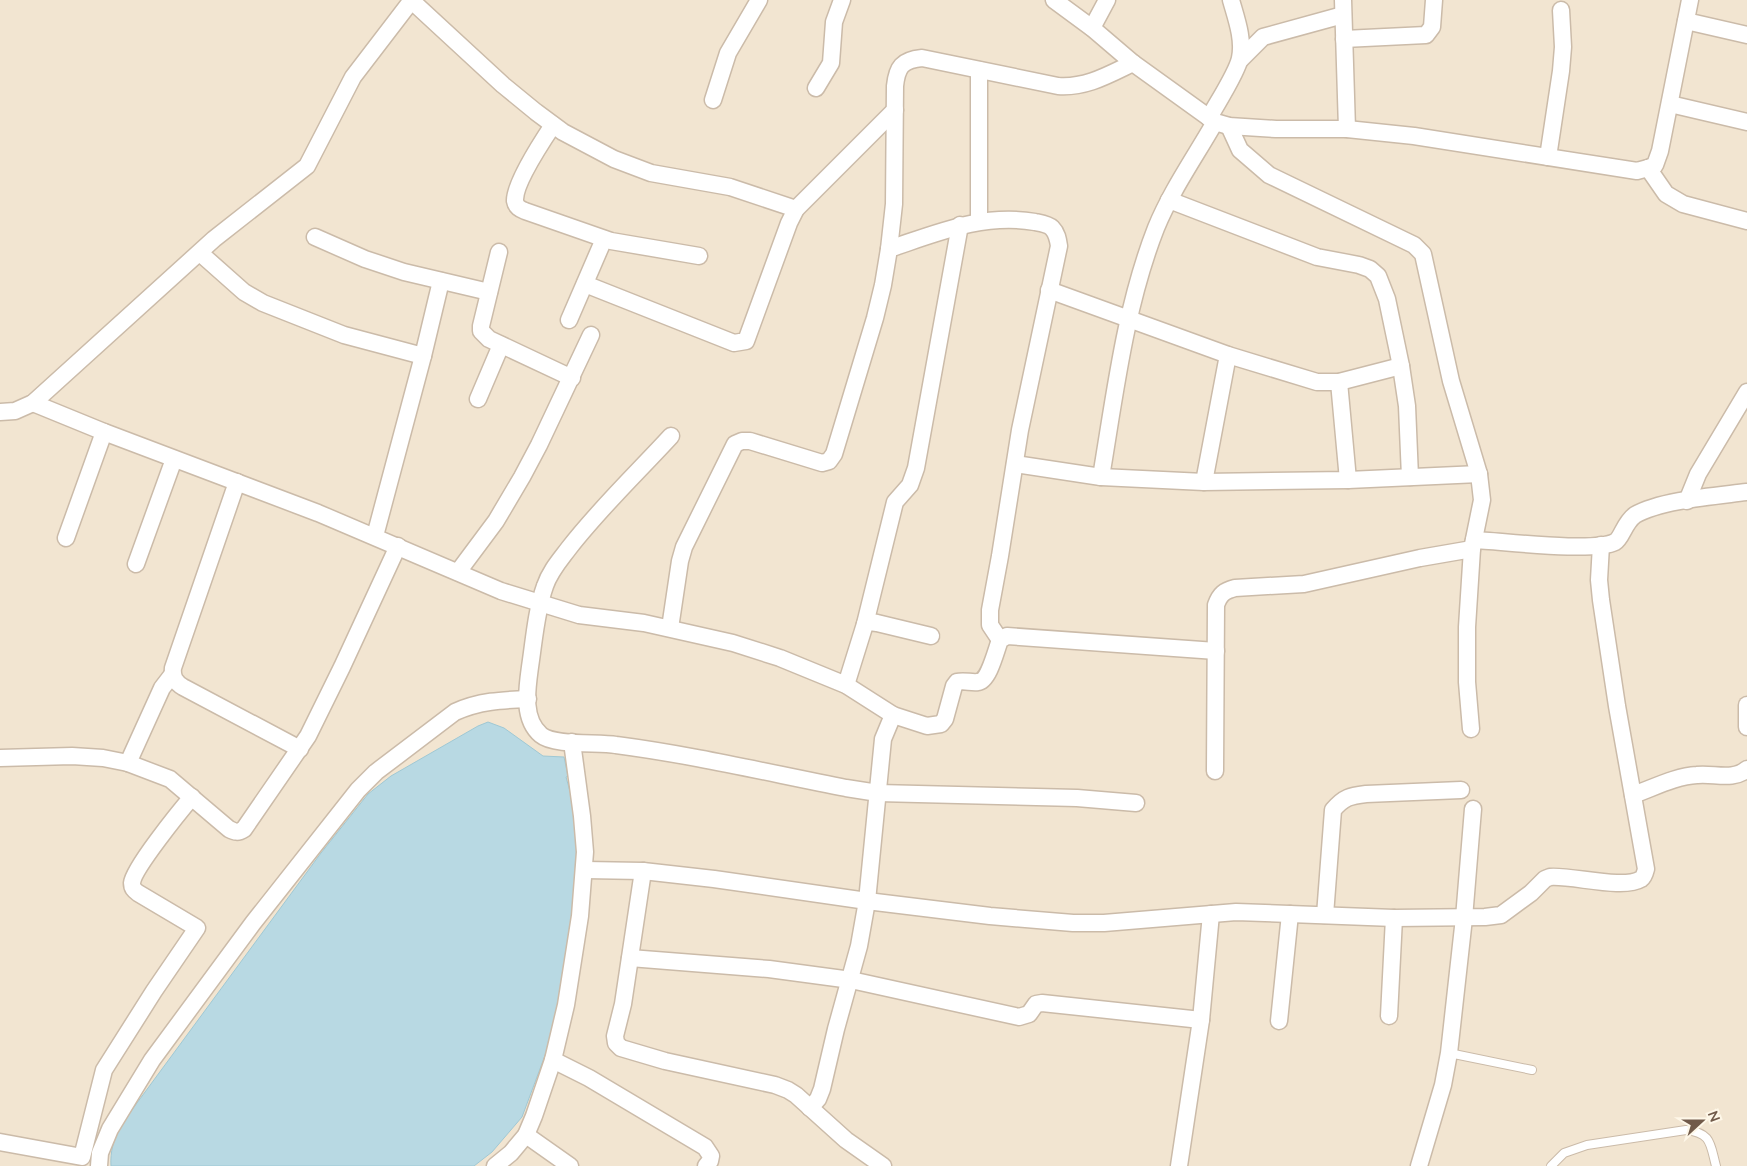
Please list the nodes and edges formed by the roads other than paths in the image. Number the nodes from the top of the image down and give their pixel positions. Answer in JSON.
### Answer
{"nodes":[{"id":1,"x":412,"y":0,"type":"edge"},
{"id":2,"x":759,"y":0,"type":"edge"},
{"id":3,"x":842,"y":0,"type":"edge"},
{"id":4,"x":1054,"y":0,"type":"edge"},
{"id":5,"x":1107,"y":0,"type":"edge"},
{"id":6,"x":1231,"y":0,"type":"edge"},
{"id":7,"x":1434,"y":0,"type":"edge"},
{"id":8,"x":1690,"y":0,"type":"edge"},
{"id":9,"x":1343,"y":7,"type":"edge"},
{"id":10,"x":1561,"y":10,"type":"dead end"},
{"id":11,"x":1686,"y":21,"type":"junction"},
{"id":12,"x":1092,"y":28,"type":"junction"},
{"id":13,"x":1747,"y":35,"type":"edge"},
{"id":14,"x":1344,"y":39,"type":"junction"},
{"id":15,"x":1240,"y":60,"type":"junction"},
{"id":16,"x":1133,"y":64,"type":"junction"},
{"id":17,"x":979,"y":70,"type":"junction"},
{"id":18,"x":816,"y":88,"type":"dead end"},
{"id":19,"x":713,"y":100,"type":"dead end"},
{"id":20,"x":1670,"y":104,"type":"junction"},
{"id":21,"x":895,"y":110,"type":"junction"},
{"id":22,"x":1218,"y":122,"type":"junction"},
{"id":23,"x":1747,"y":122,"type":"edge"},
{"id":24,"x":553,"y":125,"type":"junction"},
{"id":25,"x":1347,"y":129,"type":"junction"},
{"id":26,"x":1548,"y":158,"type":"junction"},
{"id":27,"x":1648,"y":168,"type":"junction"},
{"id":28,"x":1169,"y":200,"type":"junction"},
{"id":29,"x":796,"y":209,"type":"junction"},
{"id":30,"x":979,"y":221,"type":"junction"},
{"id":31,"x":1747,"y":221,"type":"edge"},
{"id":32,"x":960,"y":225,"type":"junction"},
{"id":33,"x":315,"y":237,"type":"dead end"},
{"id":34,"x":604,"y":238,"type":"junction"},
{"id":35,"x":889,"y":249,"type":"junction"},
{"id":36,"x":499,"y":252,"type":"dead end"},
{"id":37,"x":200,"y":253,"type":"junction"},
{"id":38,"x":699,"y":256,"type":"dead end"},
{"id":39,"x":440,"y":281,"type":"junction"},
{"id":40,"x":585,"y":284,"type":"junction"},
{"id":41,"x":1049,"y":290,"type":"junction"},
{"id":42,"x":489,"y":292,"type":"junction"},
{"id":43,"x":569,"y":320,"type":"dead end"},
{"id":44,"x":1129,"y":320,"type":"junction"},
{"id":45,"x":591,"y":335,"type":"dead end"},
{"id":46,"x":501,"y":345,"type":"junction"},
{"id":47,"x":1228,"y":354,"type":"junction"},
{"id":48,"x":423,"y":356,"type":"junction"},
{"id":49,"x":1401,"y":366,"type":"junction"},
{"id":50,"x":572,"y":378,"type":"junction"},
{"id":51,"x":1339,"y":382,"type":"junction"},
{"id":52,"x":1747,"y":392,"type":"edge"},
{"id":53,"x":478,"y":399,"type":"dead end"},
{"id":54,"x":33,"y":403,"type":"junction"},
{"id":55,"x":0,"y":412,"type":"edge"},
{"id":56,"x":104,"y":432,"type":"junction"},
{"id":57,"x":671,"y":436,"type":"dead end"},
{"id":58,"x":174,"y":459,"type":"junction"},
{"id":59,"x":1015,"y":464,"type":"junction"},
{"id":60,"x":1479,"y":474,"type":"junction"},
{"id":61,"x":1101,"y":477,"type":"junction"},
{"id":62,"x":1410,"y":477,"type":"junction"},
{"id":63,"x":1348,"y":480,"type":"junction"},
{"id":64,"x":237,"y":482,"type":"junction"},
{"id":65,"x":1204,"y":482,"type":"junction"},
{"id":66,"x":1747,"y":492,"type":"edge"},
{"id":67,"x":1687,"y":501,"type":"junction"},
{"id":68,"x":375,"y":536,"type":"junction"},
{"id":69,"x":66,"y":538,"type":"dead end"},
{"id":70,"x":1473,"y":544,"type":"junction"},
{"id":71,"x":1601,"y":545,"type":"junction"},
{"id":72,"x":398,"y":546,"type":"junction"},
{"id":73,"x":136,"y":564,"type":"dead end"},
{"id":74,"x":458,"y":572,"type":"junction"},
{"id":75,"x":540,"y":604,"type":"junction"},
{"id":76,"x":865,"y":624,"type":"junction"},
{"id":77,"x":670,"y":628,"type":"junction"},
{"id":78,"x":931,"y":636,"type":"dead end"},
{"id":79,"x":1000,"y":640,"type":"junction"},
{"id":80,"x":1216,"y":651,"type":"junction"},
{"id":81,"x":172,"y":675,"type":"junction"},
{"id":82,"x":846,"y":685,"type":"junction"},
{"id":83,"x":528,"y":699,"type":"junction"},
{"id":84,"x":1747,"y":705,"type":"edge"},
{"id":85,"x":892,"y":715,"type":"junction"},
{"id":86,"x":1747,"y":727,"type":"edge"},
{"id":87,"x":1471,"y":730,"type":"dead end"},
{"id":88,"x":572,"y":742,"type":"junction"},
{"id":89,"x":300,"y":749,"type":"junction"},
{"id":90,"x":0,"y":758,"type":"edge"},
{"id":91,"x":128,"y":763,"type":"junction"},
{"id":92,"x":1747,"y":769,"type":"edge"},
{"id":93,"x":1215,"y":771,"type":"dead end"},
{"id":94,"x":1461,"y":790,"type":"dead end"},
{"id":95,"x":878,"y":793,"type":"junction"},
{"id":96,"x":1633,"y":795,"type":"junction"},
{"id":97,"x":192,"y":797,"type":"junction"},
{"id":98,"x":1136,"y":803,"type":"dead end"},
{"id":99,"x":1473,"y":810,"type":"dead end"},
{"id":100,"x":584,"y":870,"type":"junction"},
{"id":101,"x":643,"y":871,"type":"junction"},
{"id":102,"x":867,"y":901,"type":"junction"},
{"id":103,"x":1211,"y":914,"type":"junction"},
{"id":104,"x":1290,"y":914,"type":"junction"},
{"id":105,"x":1325,"y":915,"type":"junction"},
{"id":106,"x":1394,"y":918,"type":"junction"},
{"id":107,"x":1464,"y":918,"type":"junction"},
{"id":108,"x":630,"y":958,"type":"junction"},
{"id":109,"x":851,"y":980,"type":"junction"},
{"id":110,"x":1389,"y":1016,"type":"dead end"},
{"id":111,"x":1201,"y":1020,"type":"junction"},
{"id":112,"x":1279,"y":1021,"type":"dead end"},
{"id":113,"x":1449,"y":1053,"type":"junction"},
{"id":114,"x":553,"y":1060,"type":"junction"},
{"id":115,"x":1532,"y":1070,"type":"dead end"},
{"id":116,"x":810,"y":1108,"type":"junction"},
{"id":117,"x":526,"y":1135,"type":"junction"},
{"id":118,"x":0,"y":1142,"type":"edge"},
{"id":119,"x":99,"y":1166,"type":"edge"},
{"id":120,"x":495,"y":1166,"type":"edge"},
{"id":121,"x":570,"y":1166,"type":"edge"},
{"id":122,"x":706,"y":1166,"type":"edge"},
{"id":123,"x":883,"y":1166,"type":"edge"},
{"id":124,"x":1178,"y":1166,"type":"edge"},
{"id":125,"x":1419,"y":1166,"type":"edge"},
{"id":126,"x":1551,"y":1166,"type":"edge"},
{"id":127,"x":1716,"y":1166,"type":"edge"}],
"edges":[{"from":1,"to":24,"type":"street"},
{"from":1,"to":37,"type":"street"},
{"from":2,"to":19,"type":"street"},
{"from":3,"to":18,"type":"street"},
{"from":4,"to":12,"type":"street"},
{"from":5,"to":12,"type":"street"},
{"from":6,"to":15,"type":"street"},
{"from":7,"to":14,"type":"street"},
{"from":8,"to":11,"type":"street"},
{"from":9,"to":14,"type":"street"},
{"from":9,"to":15,"type":"street"},
{"from":10,"to":26,"type":"street"},
{"from":11,"to":13,"type":"street"},
{"from":11,"to":20,"type":"street"},
{"from":12,"to":16,"type":"street"},
{"from":14,"to":25,"type":"street"},
{"from":15,"to":22,"type":"street"},
{"from":16,"to":17,"type":"street"},
{"from":16,"to":22,"type":"street"},
{"from":17,"to":21,"type":"street"},
{"from":17,"to":30,"type":"street"},
{"from":20,"to":23,"type":"street"},
{"from":20,"to":27,"type":"street"},
{"from":21,"to":29,"type":"street"},
{"from":21,"to":35,"type":"street"},
{"from":22,"to":25,"type":"street"},
{"from":22,"to":28,"type":"street"},
{"from":22,"to":60,"type":"street"},
{"from":24,"to":29,"type":"street"},
{"from":24,"to":34,"type":"street"},
{"from":25,"to":26,"type":"street"},
{"from":26,"to":27,"type":"street"},
{"from":27,"to":31,"type":"street"},
{"from":28,"to":44,"type":"street"},
{"from":28,"to":49,"type":"street"},
{"from":29,"to":40,"type":"street"},
{"from":30,"to":32,"type":"street"},
{"from":30,"to":41,"type":"street"},
{"from":32,"to":35,"type":"street"},
{"from":32,"to":76,"type":"street"},
{"from":33,"to":39,"type":"street"},
{"from":34,"to":38,"type":"street"},
{"from":34,"to":40,"type":"street"},
{"from":35,"to":77,"type":"street"},
{"from":36,"to":42,"type":"street"},
{"from":37,"to":48,"type":"street"},
{"from":37,"to":54,"type":"street"},
{"from":39,"to":42,"type":"street"},
{"from":39,"to":48,"type":"street"},
{"from":40,"to":43,"type":"street"},
{"from":41,"to":44,"type":"street"},
{"from":41,"to":59,"type":"street"},
{"from":42,"to":46,"type":"street"},
{"from":44,"to":47,"type":"street"},
{"from":44,"to":61,"type":"street"},
{"from":45,"to":50,"type":"street"},
{"from":46,"to":50,"type":"street"},
{"from":46,"to":53,"type":"street"},
{"from":47,"to":51,"type":"street"},
{"from":47,"to":65,"type":"street"},
{"from":48,"to":68,"type":"street"},
{"from":49,"to":51,"type":"street"},
{"from":49,"to":62,"type":"street"},
{"from":50,"to":74,"type":"street"},
{"from":51,"to":63,"type":"street"},
{"from":52,"to":67,"type":"street"},
{"from":54,"to":55,"type":"street"},
{"from":54,"to":56,"type":"street"},
{"from":56,"to":58,"type":"street"},
{"from":56,"to":69,"type":"street"},
{"from":57,"to":75,"type":"street"},
{"from":58,"to":64,"type":"street"},
{"from":58,"to":73,"type":"street"},
{"from":59,"to":61,"type":"street"},
{"from":59,"to":79,"type":"street"},
{"from":60,"to":62,"type":"street"},
{"from":60,"to":70,"type":"street"},
{"from":61,"to":65,"type":"street"},
{"from":62,"to":63,"type":"street"},
{"from":63,"to":65,"type":"street"},
{"from":64,"to":68,"type":"street"},
{"from":64,"to":81,"type":"street"},
{"from":66,"to":67,"type":"street"},
{"from":67,"to":71,"type":"street"},
{"from":68,"to":72,"type":"street"},
{"from":70,"to":71,"type":"street"},
{"from":70,"to":80,"type":"street"},
{"from":70,"to":87,"type":"street"},
{"from":71,"to":96,"type":"street"},
{"from":72,"to":74,"type":"street"},
{"from":72,"to":89,"type":"street"},
{"from":74,"to":75,"type":"street"},
{"from":75,"to":77,"type":"street"},
{"from":75,"to":83,"type":"street"},
{"from":76,"to":78,"type":"street"},
{"from":76,"to":82,"type":"street"},
{"from":77,"to":82,"type":"street"},
{"from":79,"to":80,"type":"street"},
{"from":79,"to":85,"type":"street"},
{"from":80,"to":93,"type":"street"},
{"from":81,"to":89,"type":"street"},
{"from":81,"to":91,"type":"street"},
{"from":82,"to":85,"type":"street"},
{"from":83,"to":88,"type":"street"},
{"from":83,"to":119,"type":"street"},
{"from":84,"to":86,"type":"street"},
{"from":85,"to":95,"type":"street"},
{"from":88,"to":95,"type":"street"},
{"from":88,"to":100,"type":"street"},
{"from":89,"to":97,"type":"street"},
{"from":90,"to":91,"type":"street"},
{"from":91,"to":97,"type":"street"},
{"from":92,"to":96,"type":"street"},
{"from":94,"to":105,"type":"street"},
{"from":95,"to":98,"type":"street"},
{"from":95,"to":102,"type":"street"},
{"from":96,"to":107,"type":"street"},
{"from":97,"to":118,"type":"street"},
{"from":99,"to":107,"type":"street"},
{"from":100,"to":101,"type":"street"},
{"from":100,"to":114,"type":"street"},
{"from":101,"to":102,"type":"street"},
{"from":101,"to":108,"type":"street"},
{"from":102,"to":103,"type":"street"},
{"from":102,"to":109,"type":"street"},
{"from":103,"to":104,"type":"street"},
{"from":103,"to":111,"type":"street"},
{"from":104,"to":105,"type":"street"},
{"from":104,"to":112,"type":"street"},
{"from":105,"to":106,"type":"street"},
{"from":106,"to":107,"type":"street"},
{"from":106,"to":110,"type":"street"},
{"from":107,"to":113,"type":"street"},
{"from":108,"to":109,"type":"street"},
{"from":108,"to":116,"type":"street"},
{"from":109,"to":111,"type":"street"},
{"from":109,"to":116,"type":"street"},
{"from":111,"to":124,"type":"street"},
{"from":113,"to":115,"type":"lane"},
{"from":113,"to":125,"type":"street"},
{"from":114,"to":117,"type":"street"},
{"from":114,"to":122,"type":"street"},
{"from":116,"to":123,"type":"street"},
{"from":117,"to":120,"type":"street"},
{"from":117,"to":121,"type":"street"},
{"from":126,"to":127,"type":"lane"}]}
